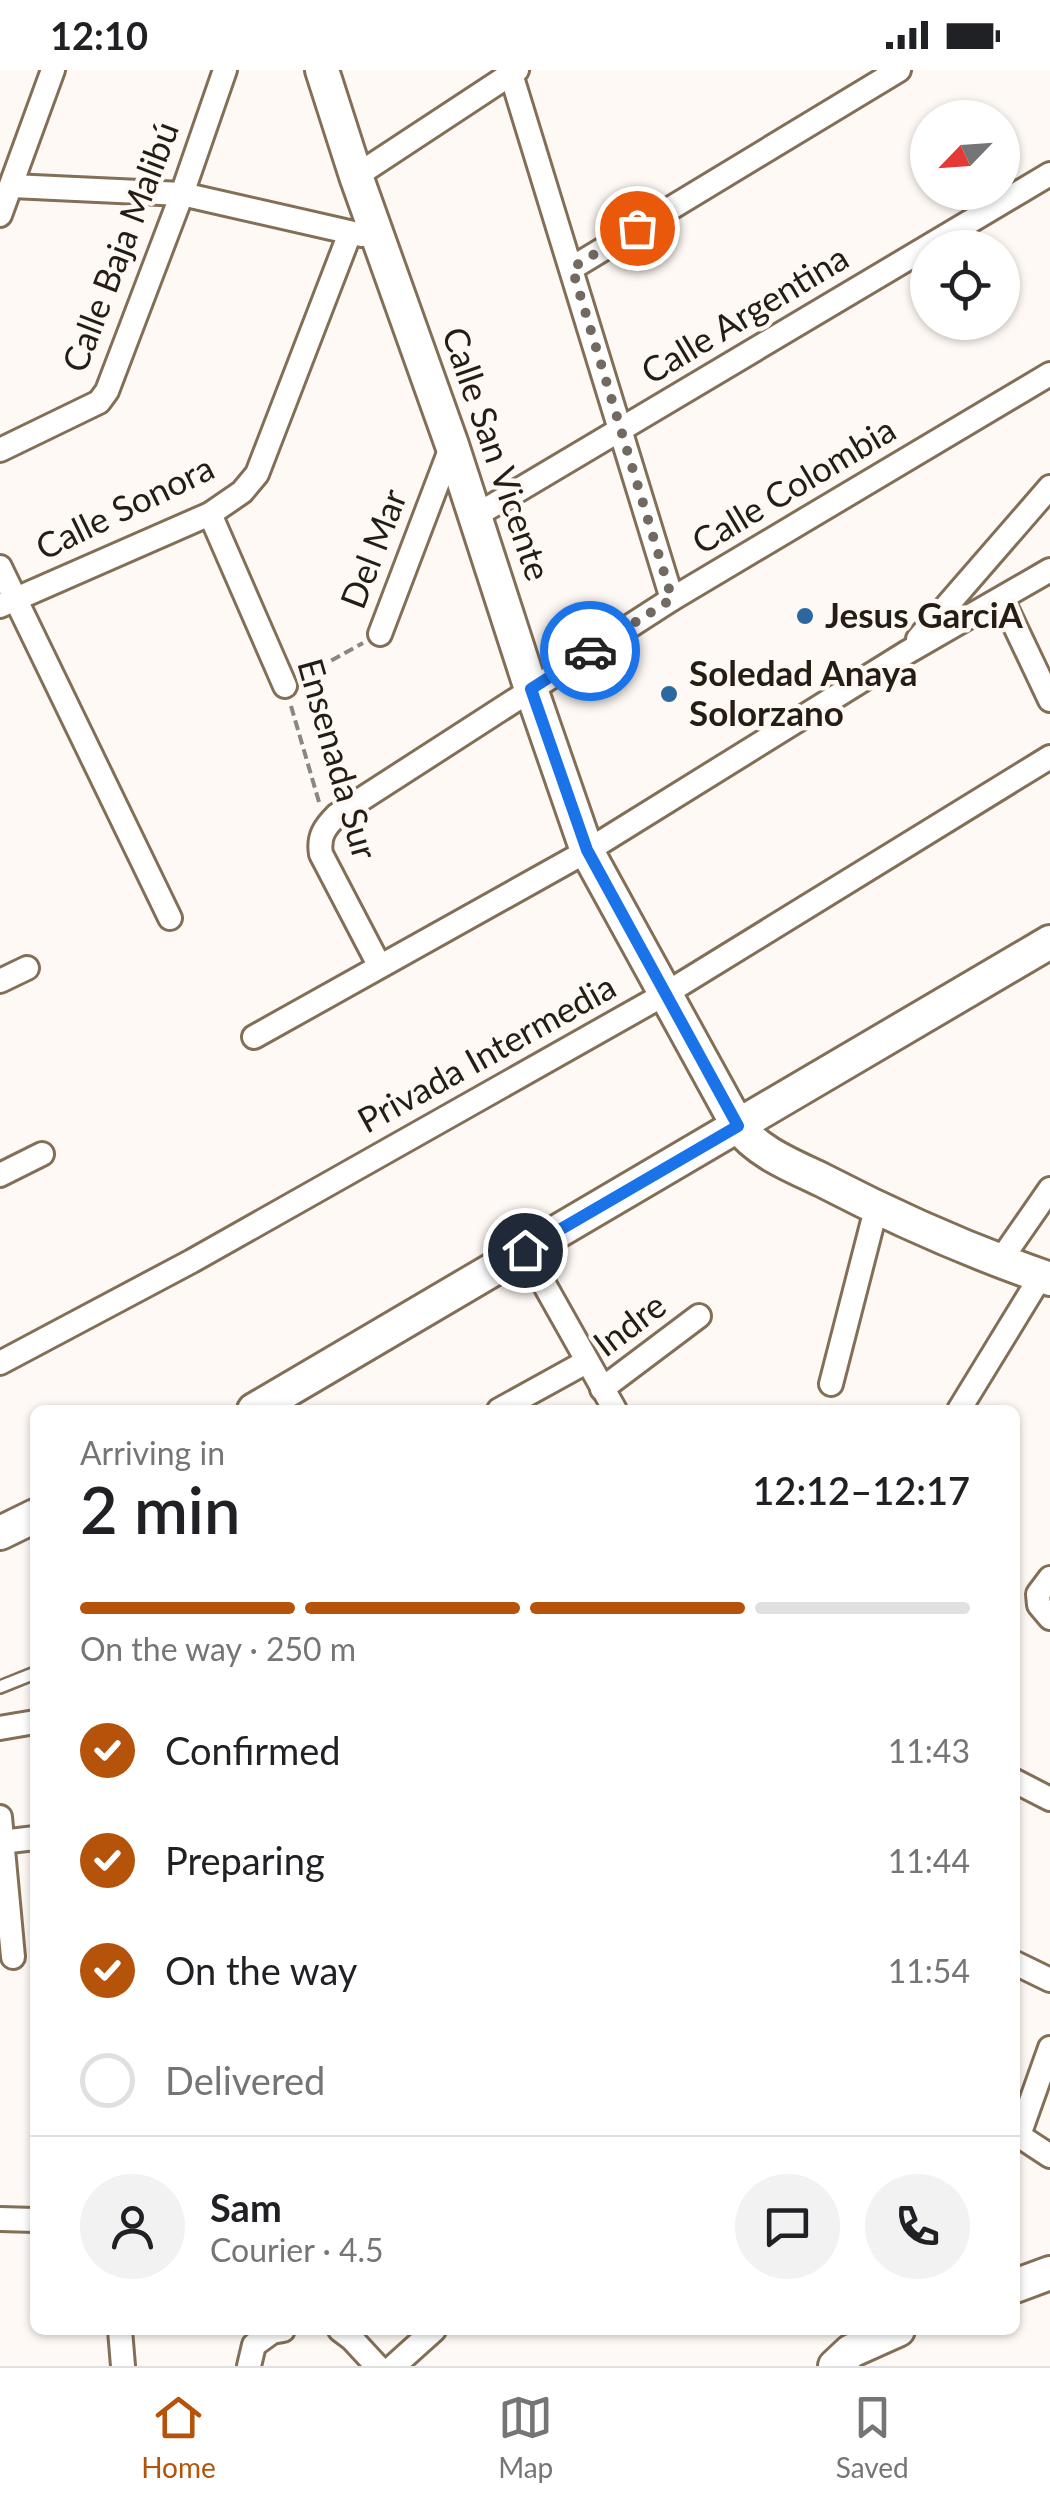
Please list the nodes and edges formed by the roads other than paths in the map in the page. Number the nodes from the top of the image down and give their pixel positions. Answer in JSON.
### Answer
{"nodes":[{"id":1,"x":53,"y":70,"type":"edge"},
{"id":2,"x":225,"y":70,"type":"edge"},
{"id":3,"x":322,"y":70,"type":"edge"},
{"id":4,"x":900,"y":70,"type":"edge"},
{"id":5,"x":514,"y":72,"type":"edge"},
{"id":6,"x":1050,"y":174,"type":"edge"},
{"id":7,"x":356,"y":176,"type":"junction"},
{"id":8,"x":12,"y":186,"type":"junction"},
{"id":9,"x":182,"y":194,"type":"junction"},
{"id":10,"x":0,"y":215,"type":"edge"},
{"id":11,"x":365,"y":236,"type":"junction"},
{"id":12,"x":572,"y":268,"type":"junction"},
{"id":13,"x":1050,"y":374,"type":"edge"},
{"id":14,"x":622,"y":429,"type":"junction"},
{"id":15,"x":452,"y":445,"type":"junction"},
{"id":16,"x":0,"y":450,"type":"edge"},
{"id":17,"x":1050,"y":487,"type":"edge"},
{"id":18,"x":210,"y":514,"type":"junction"},
{"id":19,"x":476,"y":516,"type":"junction"},
{"id":20,"x":0,"y":566,"type":"edge"},
{"id":21,"x":1050,"y":570,"type":"edge"},
{"id":22,"x":672,"y":599,"type":"junction"},
{"id":23,"x":1002,"y":599,"type":"junction"},
{"id":24,"x":8,"y":602,"type":"edge"},
{"id":25,"x":380,"y":634,"type":"road end"},
{"id":26,"x":906,"y":653,"type":"junction"},
{"id":27,"x":284,"y":686,"type":"road end"},
{"id":28,"x":531,"y":689,"type":"junction"},
{"id":29,"x":1050,"y":700,"type":"edge"},
{"id":30,"x":1050,"y":757,"type":"edge"},
{"id":31,"x":326,"y":826,"type":"joint"},
{"id":32,"x":587,"y":850,"type":"junction"},
{"id":33,"x":170,"y":918,"type":"dead end"},
{"id":34,"x":1050,"y":942,"type":"edge"},
{"id":35,"x":379,"y":965,"type":"junction"},
{"id":36,"x":26,"y":968,"type":"dead end"},
{"id":37,"x":0,"y":981,"type":"edge"},
{"id":38,"x":665,"y":994,"type":"junction"},
{"id":39,"x":254,"y":1037,"type":"dead end"},
{"id":40,"x":738,"y":1126,"type":"junction"},
{"id":41,"x":42,"y":1154,"type":"dead end"},
{"id":42,"x":0,"y":1175,"type":"edge"},
{"id":43,"x":1050,"y":1189,"type":"edge"},
{"id":44,"x":876,"y":1208,"type":"junction"},
{"id":45,"x":525,"y":1250,"type":"junction"},
{"id":46,"x":1000,"y":1260,"type":"junction"},
{"id":47,"x":1046,"y":1277,"type":"edge"},
{"id":48,"x":700,"y":1316,"type":"dead end"},
{"id":49,"x":586,"y":1362,"type":"junction"},
{"id":50,"x":0,"y":1363,"type":"edge"},
{"id":51,"x":830,"y":1384,"type":"dead end"},
{"id":52,"x":602,"y":1389,"type":"junction"},
{"id":53,"x":262,"y":1405,"type":"edge"},
{"id":54,"x":508,"y":1405,"type":"edge"},
{"id":55,"x":611,"y":1405,"type":"edge"},
{"id":56,"x":962,"y":1405,"type":"edge"},
{"id":57,"x":30,"y":1518,"type":"edge"},
{"id":58,"x":0,"y":1533,"type":"edge"},
{"id":59,"x":1050,"y":1578,"type":"edge"},
{"id":60,"x":1045,"y":1611,"type":"edge"},
{"id":61,"x":30,"y":1675,"type":"edge"},
{"id":62,"x":0,"y":1687,"type":"edge"},
{"id":63,"x":30,"y":1723,"type":"edge"},
{"id":64,"x":0,"y":1728,"type":"edge"},
{"id":65,"x":1020,"y":1784,"type":"edge"},
{"id":66,"x":1050,"y":1799,"type":"edge"},
{"id":67,"x":0,"y":1818,"type":"edge"},
{"id":68,"x":30,"y":1839,"type":"edge"},
{"id":69,"x":1,"y":1842,"type":"edge"},
{"id":70,"x":16,"y":1957,"type":"edge"},
{"id":71,"x":1020,"y":1965,"type":"edge"},
{"id":72,"x":1050,"y":1980,"type":"edge"},
{"id":73,"x":1050,"y":2048,"type":"edge"},
{"id":74,"x":1020,"y":2126,"type":"edge"},
{"id":75,"x":1020,"y":2136,"type":"edge"},
{"id":76,"x":1050,"y":2156,"type":"edge"},
{"id":77,"x":0,"y":2219,"type":"edge"},
{"id":78,"x":30,"y":2220,"type":"edge"},
{"id":79,"x":1050,"y":2273,"type":"edge"},
{"id":80,"x":1020,"y":2284,"type":"edge"},
{"id":81,"x":121,"y":2335,"type":"edge"},
{"id":82,"x":268,"y":2335,"type":"edge"},
{"id":83,"x":347,"y":2335,"type":"edge"},
{"id":84,"x":428,"y":2335,"type":"edge"},
{"id":85,"x":887,"y":2335,"type":"edge"},
{"id":86,"x":124,"y":2366,"type":"edge"},
{"id":87,"x":249,"y":2366,"type":"edge"},
{"id":88,"x":377,"y":2366,"type":"edge"},
{"id":89,"x":394,"y":2366,"type":"edge"},
{"id":90,"x":835,"y":2366,"type":"edge"}],
"edges":[{"from":1,"to":8,"type":"street"},
{"from":2,"to":9,"type":"street","name":"Calle Baja Malibú"},
{"from":3,"to":7,"type":"street","name":"Calle San Vicente"},
{"from":4,"to":12,"type":"street"},
{"from":5,"to":7,"type":"street"},
{"from":5,"to":12,"type":"street"},
{"from":6,"to":14,"type":"street","name":"Calle Argentina"},
{"from":7,"to":11,"type":"street","name":"Calle San Vicente"},
{"from":8,"to":9,"type":"street"},
{"from":8,"to":10,"type":"street"},
{"from":9,"to":11,"type":"street"},
{"from":9,"to":16,"type":"street","name":"Calle Baja Malibú"},
{"from":11,"to":15,"type":"street","name":"Calle San Vicente"},
{"from":11,"to":18,"type":"street","name":"Calle Sonora"},
{"from":12,"to":14,"type":"street"},
{"from":13,"to":22,"type":"street","name":"Calle Colombia"},
{"from":14,"to":19,"type":"street","name":"Calle Argentina"},
{"from":14,"to":22,"type":"street"},
{"from":15,"to":19,"type":"street","name":"Calle San Vicente"},
{"from":15,"to":25,"type":"street","name":"Del Mar"},
{"from":17,"to":26,"type":"street"},
{"from":18,"to":24,"type":"street","name":"Calle Sonora"},
{"from":18,"to":27,"type":"street","name":"Ensenada Sur"},
{"from":19,"to":28,"type":"street","name":"Calle San Vicente"},
{"from":20,"to":24,"type":"street"},
{"from":21,"to":23,"type":"street"},
{"from":22,"to":28,"type":"street","name":"Calle Colombia"},
{"from":23,"to":26,"type":"street"},
{"from":23,"to":29,"type":"street"},
{"from":24,"to":33,"type":"street"},
{"from":26,"to":32,"type":"street"},
{"from":28,"to":31,"type":"street","name":"Calle Colombia"},
{"from":28,"to":32,"type":"street","name":"Calle San Vicente"},
{"from":30,"to":38,"type":"street","name":"Privada Intermedia"},
{"from":31,"to":35,"type":"street","name":"Ensenada Sur"},
{"from":32,"to":35,"type":"street"},
{"from":32,"to":38,"type":"street","name":"Calle San Vicente"},
{"from":34,"to":40,"type":"street"},
{"from":35,"to":39,"type":"street"},
{"from":36,"to":37,"type":"street"},
{"from":38,"to":40,"type":"street","name":"Calle San Vicente"},
{"from":38,"to":50,"type":"street","name":"Privada Intermedia"},
{"from":40,"to":44,"type":"street"},
{"from":40,"to":45,"type":"street"},
{"from":41,"to":42,"type":"street"},
{"from":43,"to":46,"type":"street"},
{"from":44,"to":46,"type":"street"},
{"from":44,"to":51,"type":"street"},
{"from":45,"to":49,"type":"street"},
{"from":45,"to":53,"type":"street"},
{"from":46,"to":47,"type":"street"},
{"from":47,"to":56,"type":"street"},
{"from":48,"to":52,"type":"street","name":"Indre"},
{"from":49,"to":52,"type":"street"},
{"from":49,"to":54,"type":"street"},
{"from":52,"to":55,"type":"street"},
{"from":57,"to":58,"type":"street"},
{"from":59,"to":60,"type":"street"},
{"from":61,"to":62,"type":"lane"},
{"from":63,"to":64,"type":"street"},
{"from":65,"to":66,"type":"street"},
{"from":67,"to":69,"type":"street"},
{"from":68,"to":69,"type":"street"},
{"from":69,"to":70,"type":"street"},
{"from":71,"to":72,"type":"street"},
{"from":73,"to":74,"type":"street"},
{"from":75,"to":76,"type":"street"},
{"from":77,"to":78,"type":"street"},
{"from":79,"to":80,"type":"street"},
{"from":81,"to":86,"type":"street"},
{"from":82,"to":87,"type":"street"},
{"from":83,"to":88,"type":"street"},
{"from":84,"to":89,"type":"street"},
{"from":85,"to":90,"type":"street"}]}
